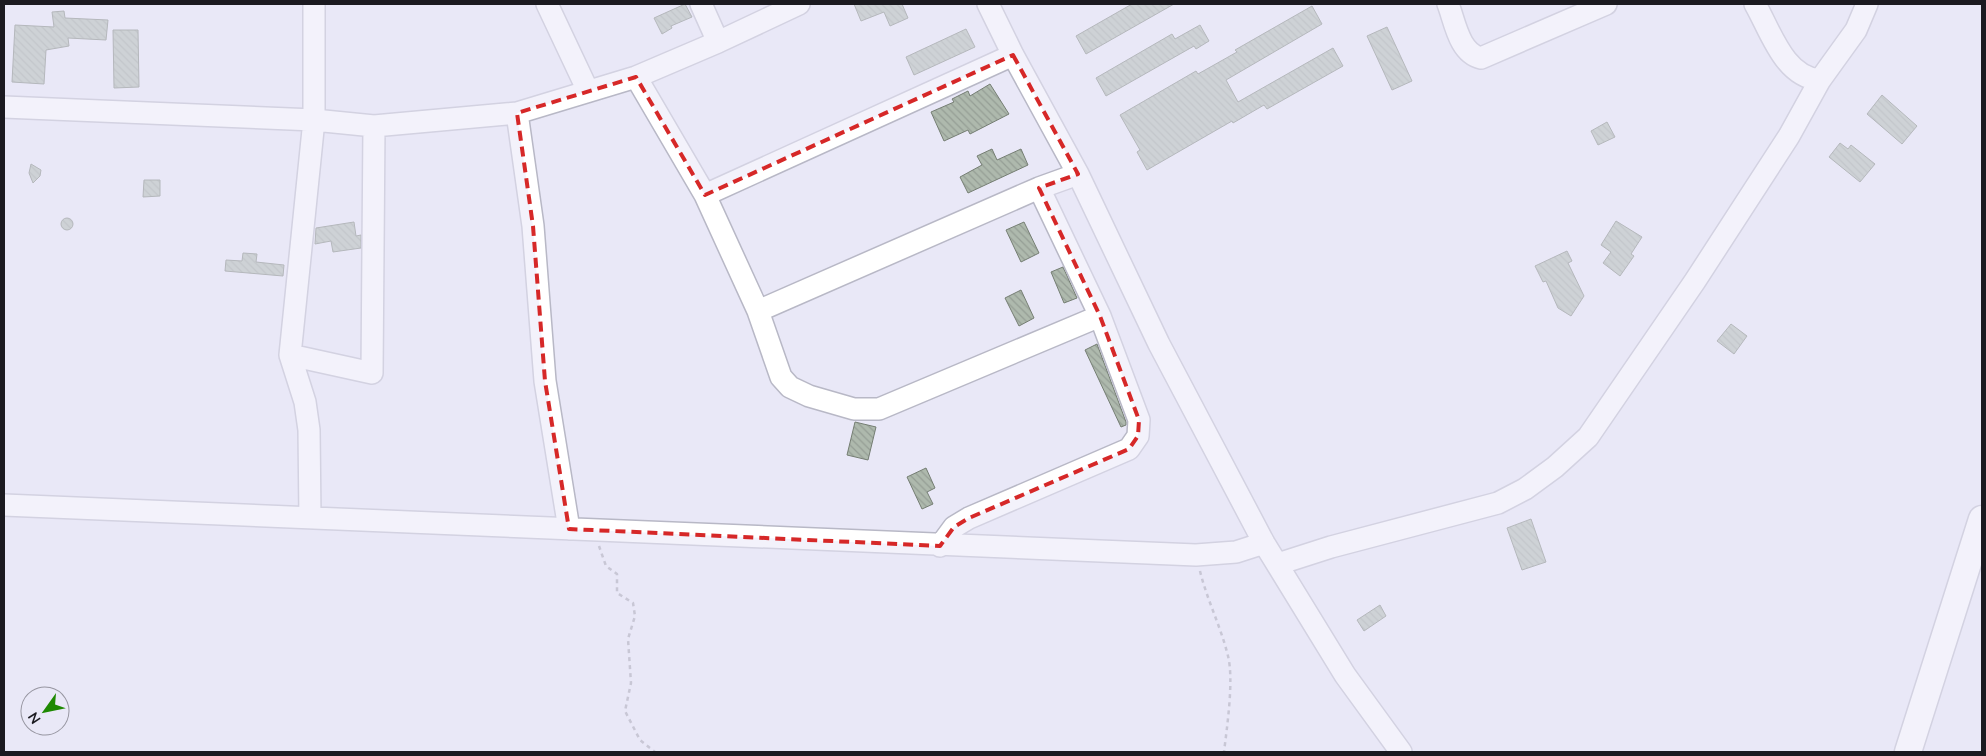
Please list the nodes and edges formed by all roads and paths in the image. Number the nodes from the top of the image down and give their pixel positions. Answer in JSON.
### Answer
{"nodes":[{"id":1,"x":314,"y":4,"type":"edge"},
{"id":2,"x":547,"y":4,"type":"edge"},
{"id":3,"x":701,"y":4,"type":"edge"},
{"id":4,"x":799,"y":4,"type":"edge"},
{"id":5,"x":988,"y":4,"type":"edge"},
{"id":6,"x":1448,"y":4,"type":"edge"},
{"id":7,"x":1606,"y":4,"type":"edge"},
{"id":8,"x":1756,"y":4,"type":"edge"},
{"id":9,"x":1867,"y":4,"type":"edge"},
{"id":10,"x":718,"y":42,"type":"junction"},
{"id":11,"x":1013,"y":55,"type":"junction"},
{"id":12,"x":636,"y":77,"type":"junction"},
{"id":13,"x":1820,"y":80,"type":"junction"},
{"id":14,"x":588,"y":91,"type":"junction"},
{"id":15,"x":4,"y":107,"type":"edge"},
{"id":16,"x":517,"y":113,"type":"junction"},
{"id":17,"x":314,"y":120,"type":"junction"},
{"id":18,"x":374,"y":126,"type":"junction"},
{"id":19,"x":1078,"y":174,"type":"junction"},
{"id":20,"x":1039,"y":188,"type":"junction"},
{"id":21,"x":705,"y":195,"type":"junction"},
{"id":22,"x":758,"y":311,"type":"junction"},
{"id":23,"x":1100,"y":316,"type":"junction"},
{"id":24,"x":290,"y":355,"type":"junction"},
{"id":25,"x":4,"y":506,"type":"edge"},
{"id":26,"x":310,"y":518,"type":"junction"},
{"id":27,"x":1982,"y":519,"type":"edge"},
{"id":28,"x":569,"y":529,"type":"junction"},
{"id":29,"x":596,"y":530,"type":"junction"},
{"id":30,"x":1264,"y":543,"type":"junction"},
{"id":31,"x":940,"y":546,"type":"junction"},
{"id":32,"x":1196,"y":555,"type":"junction"},
{"id":33,"x":1278,"y":564,"type":"junction"},
{"id":34,"x":655,"y":752,"type":"edge"},
{"id":35,"x":1224,"y":752,"type":"edge"},
{"id":36,"x":1401,"y":752,"type":"edge"},
{"id":37,"x":1908,"y":752,"type":"edge"}],
"edges":[{"from":1,"to":17,"type":"street"},
{"from":2,"to":14,"type":"street"},
{"from":3,"to":10,"type":"street"},
{"from":4,"to":10,"type":"street"},
{"from":5,"to":11,"type":"street"},
{"from":6,"to":7,"type":"street"},
{"from":8,"to":13,"type":"street"},
{"from":9,"to":13,"type":"street"},
{"from":10,"to":12,"type":"street"},
{"from":11,"to":19,"type":"street"},
{"from":11,"to":21,"type":"street"},
{"from":12,"to":14,"type":"street"},
{"from":12,"to":21,"type":"street"},
{"from":13,"to":33,"type":"street"},
{"from":14,"to":16,"type":"street"},
{"from":15,"to":17,"type":"street"},
{"from":16,"to":18,"type":"street"},
{"from":16,"to":28,"type":"street"},
{"from":17,"to":18,"type":"street"},
{"from":17,"to":24,"type":"street"},
{"from":18,"to":24,"type":"street"},
{"from":19,"to":20,"type":"street"},
{"from":19,"to":30,"type":"street"},
{"from":20,"to":22,"type":"street"},
{"from":20,"to":23,"type":"street"},
{"from":21,"to":22,"type":"street"},
{"from":22,"to":23,"type":"street"},
{"from":23,"to":31,"type":"street"},
{"from":24,"to":26,"type":"street"},
{"from":25,"to":26,"type":"street"},
{"from":26,"to":28,"type":"street"},
{"from":27,"to":37,"type":"main road"},
{"from":28,"to":29,"type":"street"},
{"from":29,"to":31,"type":"street"},
{"from":29,"to":34,"type":"path"},
{"from":30,"to":32,"type":"street"},
{"from":30,"to":33,"type":"street"},
{"from":31,"to":32,"type":"street"},
{"from":32,"to":35,"type":"path"},
{"from":33,"to":36,"type":"street"}]}
